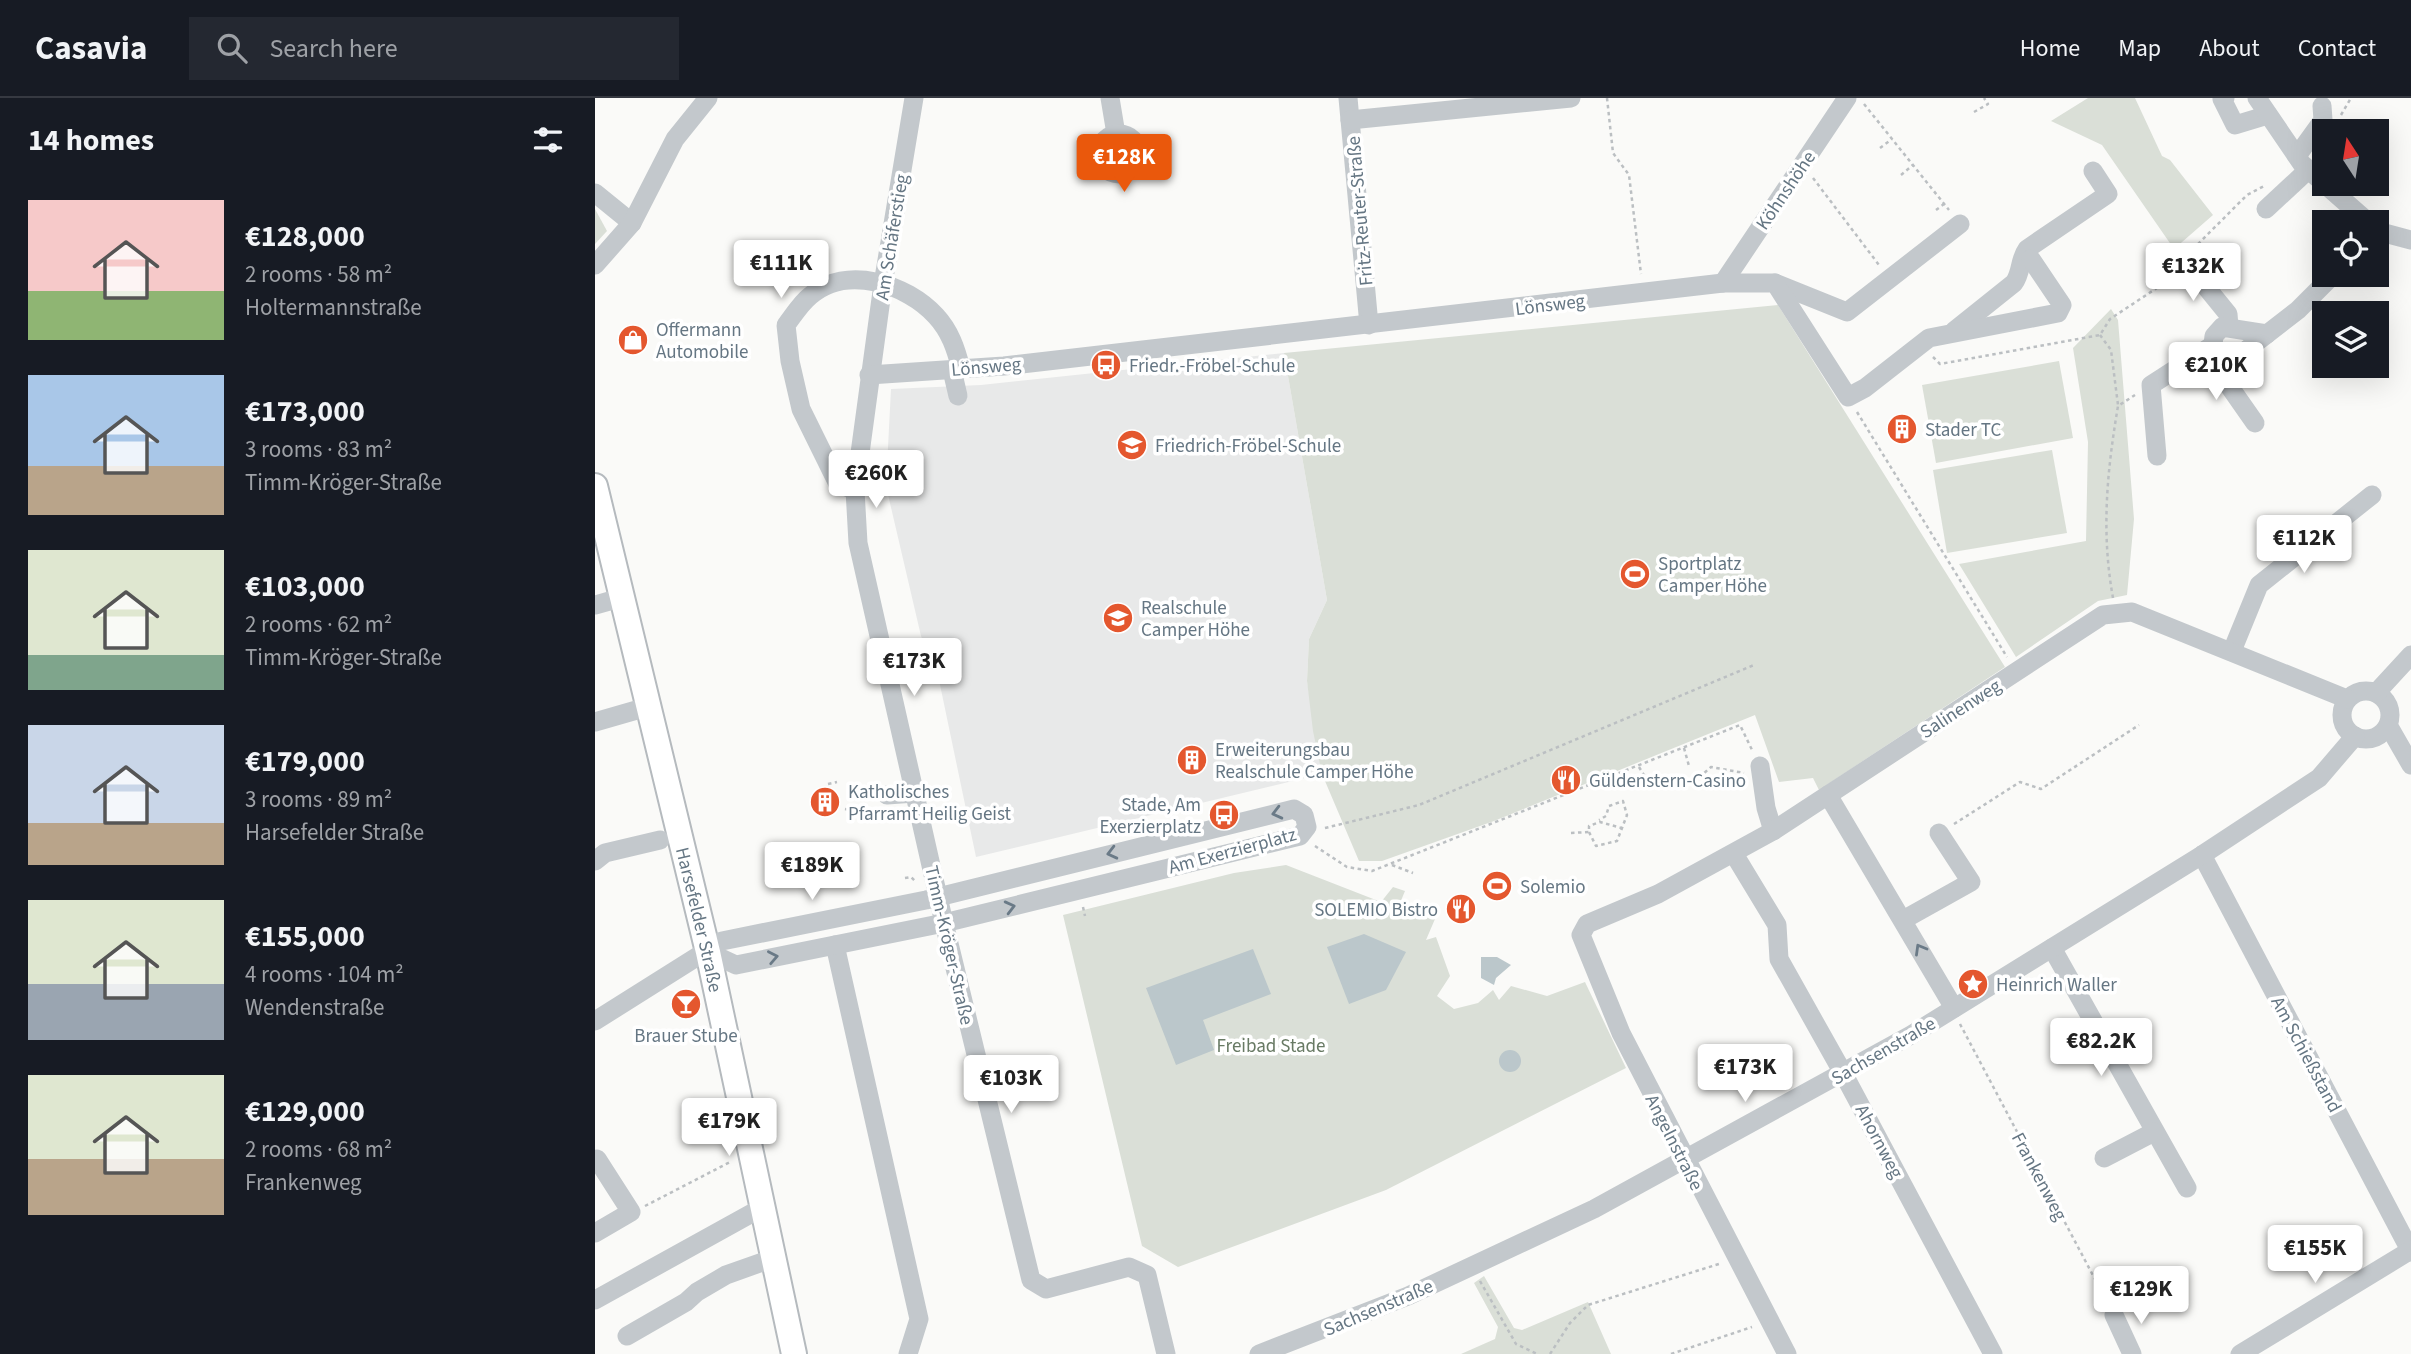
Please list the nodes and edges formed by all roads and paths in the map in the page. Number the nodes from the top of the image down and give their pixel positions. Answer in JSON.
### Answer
{"nodes":[{"id":1,"x":708,"y":98,"type":"edge"},
{"id":2,"x":914,"y":98,"type":"edge"},
{"id":3,"x":1110,"y":98,"type":"edge"},
{"id":4,"x":1348,"y":98,"type":"edge"},
{"id":5,"x":1571,"y":98,"type":"edge"},
{"id":6,"x":1607,"y":98,"type":"edge"},
{"id":7,"x":1847,"y":98,"type":"edge"},
{"id":8,"x":1859,"y":98,"type":"edge"},
{"id":9,"x":1984,"y":98,"type":"edge"},
{"id":10,"x":2225,"y":98,"type":"edge"},
{"id":11,"x":2257,"y":98,"type":"edge"},
{"id":12,"x":2322,"y":106,"type":"dead end"},
{"id":13,"x":1973,"y":112,"type":"dead end"},
{"id":14,"x":2268,"y":115,"type":"junction"},
{"id":15,"x":1350,"y":120,"type":"junction"},
{"id":16,"x":1116,"y":134,"type":"dead end"},
{"id":17,"x":1892,"y":139,"type":"junction"},
{"id":18,"x":1879,"y":148,"type":"dead end"},
{"id":19,"x":2302,"y":163,"type":"junction"},
{"id":20,"x":1802,"y":164,"type":"junction"},
{"id":21,"x":1913,"y":166,"type":"junction"},
{"id":22,"x":2093,"y":171,"type":"dead end"},
{"id":23,"x":1901,"y":175,"type":"dead end"},
{"id":24,"x":2269,"y":183,"type":"dead end"},
{"id":25,"x":595,"y":193,"type":"edge"},
{"id":26,"x":1944,"y":204,"type":"junction"},
{"id":27,"x":2266,"y":209,"type":"dead end"},
{"id":28,"x":1936,"y":210,"type":"dead end"},
{"id":29,"x":2355,"y":210,"type":"edge"},
{"id":30,"x":632,"y":223,"type":"junction"},
{"id":31,"x":1960,"y":224,"type":"joint"},
{"id":32,"x":2389,"y":234,"type":"edge"},
{"id":33,"x":2411,"y":240,"type":"edge"},
{"id":34,"x":2031,"y":259,"type":"dead end"},
{"id":35,"x":595,"y":265,"type":"edge"},
{"id":36,"x":2189,"y":266,"type":"junction"},
{"id":37,"x":1889,"y":279,"type":"junction"},
{"id":38,"x":1723,"y":283,"type":"junction"},
{"id":39,"x":1775,"y":283,"type":"junction"},
{"id":40,"x":883,"y":284,"type":"junction"},
{"id":41,"x":2321,"y":287,"type":"edge"},
{"id":42,"x":1643,"y":293,"type":"junction"},
{"id":43,"x":1369,"y":325,"type":"junction"},
{"id":44,"x":2229,"y":327,"type":"junction"},
{"id":45,"x":1951,"y":334,"type":"junction"},
{"id":46,"x":2267,"y":334,"type":"junction"},
{"id":47,"x":2100,"y":335,"type":"junction"},
{"id":48,"x":1922,"y":343,"type":"junction"},
{"id":49,"x":2213,"y":345,"type":"junction"},
{"id":50,"x":2227,"y":365,"type":"junction"},
{"id":51,"x":957,"y":370,"type":"junction"},
{"id":52,"x":869,"y":375,"type":"junction"},
{"id":53,"x":2151,"y":385,"type":"junction"},
{"id":54,"x":958,"y":396,"type":"dead end"},
{"id":55,"x":1848,"y":397,"type":"junction"},
{"id":56,"x":2118,"y":406,"type":"junction"},
{"id":57,"x":2255,"y":423,"type":"dead end"},
{"id":58,"x":2157,"y":456,"type":"dead end"},
{"id":59,"x":595,"y":486,"type":"edge"},
{"id":60,"x":855,"y":490,"type":"junction"},
{"id":61,"x":2372,"y":495,"type":"dead end"},
{"id":62,"x":611,"y":592,"type":"edge"},
{"id":63,"x":595,"y":605,"type":"edge"},
{"id":64,"x":2116,"y":611,"type":"junction"},
{"id":65,"x":2232,"y":651,"type":"junction"},
{"id":66,"x":2411,"y":655,"type":"edge"},
{"id":67,"x":1754,"y":665,"type":"dead end"},
{"id":68,"x":2017,"y":672,"type":"junction"},
{"id":69,"x":2376,"y":693,"type":"junction"},
{"id":70,"x":2347,"y":699,"type":"junction"},
{"id":71,"x":647,"y":707,"type":"junction"},
{"id":72,"x":595,"y":722,"type":"edge"},
{"id":73,"x":2139,"y":725,"type":"dead end"},
{"id":74,"x":2388,"y":725,"type":"junction"},
{"id":75,"x":2354,"y":736,"type":"junction"},
{"id":76,"x":1684,"y":747,"type":"junction"},
{"id":77,"x":2411,"y":765,"type":"edge"},
{"id":78,"x":1639,"y":766,"type":"junction"},
{"id":79,"x":1689,"y":766,"type":"dead end"},
{"id":80,"x":1761,"y":771,"type":"junction"},
{"id":81,"x":837,"y":782,"type":"dead end"},
{"id":82,"x":1694,"y":782,"type":"dead end"},
{"id":83,"x":828,"y":784,"type":"dead end"},
{"id":84,"x":1650,"y":785,"type":"dead end"},
{"id":85,"x":915,"y":793,"type":"junction"},
{"id":86,"x":887,"y":794,"type":"dead end"},
{"id":87,"x":1828,"y":795,"type":"junction"},
{"id":88,"x":845,"y":809,"type":"dead end"},
{"id":89,"x":860,"y":812,"type":"dead end"},
{"id":90,"x":1599,"y":821,"type":"junction"},
{"id":91,"x":1343,"y":823,"type":"dead end"},
{"id":92,"x":1624,"y":828,"type":"junction"},
{"id":93,"x":1773,"y":831,"type":"junction"},
{"id":94,"x":1589,"y":832,"type":"junction"},
{"id":95,"x":1571,"y":833,"type":"dead end"},
{"id":96,"x":1939,"y":833,"type":"joint"},
{"id":97,"x":1300,"y":836,"type":"junction"},
{"id":98,"x":660,"y":840,"type":"dead end"},
{"id":99,"x":1734,"y":854,"type":"junction"},
{"id":100,"x":2202,"y":855,"type":"junction"},
{"id":101,"x":595,"y":861,"type":"edge"},
{"id":102,"x":1392,"y":865,"type":"junction"},
{"id":103,"x":1413,"y":873,"type":"dead end"},
{"id":104,"x":937,"y":896,"type":"junction"},
{"id":105,"x":1903,"y":920,"type":"junction"},
{"id":106,"x":944,"y":923,"type":"junction"},
{"id":107,"x":1587,"y":925,"type":"joint"},
{"id":108,"x":835,"y":945,"type":"junction"},
{"id":109,"x":2052,"y":948,"type":"junction"},
{"id":110,"x":708,"y":952,"type":"junction"},
{"id":111,"x":1957,"y":1007,"type":"junction"},
{"id":112,"x":595,"y":1021,"type":"edge"},
{"id":113,"x":1843,"y":1073,"type":"junction"},
{"id":114,"x":2154,"y":1132,"type":"junction"},
{"id":115,"x":596,"y":1158,"type":"edge"},
{"id":116,"x":2104,"y":1158,"type":"dead end"},
{"id":117,"x":1684,"y":1161,"type":"junction"},
{"id":118,"x":718,"y":1168,"type":"dead end"},
{"id":119,"x":2187,"y":1188,"type":"dead end"},
{"id":120,"x":763,"y":1207,"type":"junction"},
{"id":121,"x":631,"y":1213,"type":"junction"},
{"id":122,"x":595,"y":1233,"type":"edge"},
{"id":123,"x":2411,"y":1251,"type":"edge"},
{"id":124,"x":774,"y":1258,"type":"junction"},
{"id":125,"x":1735,"y":1259,"type":"junction"},
{"id":126,"x":1472,"y":1266,"type":"junction"},
{"id":127,"x":595,"y":1300,"type":"edge"},
{"id":128,"x":2114,"y":1315,"type":"joint"},
{"id":129,"x":1769,"y":1322,"type":"junction"},
{"id":130,"x":627,"y":1336,"type":"dead end"},
{"id":131,"x":1285,"y":1350,"type":"edge"},
{"id":132,"x":794,"y":1354,"type":"edge"},
{"id":133,"x":908,"y":1354,"type":"edge"},
{"id":134,"x":1166,"y":1354,"type":"edge"},
{"id":135,"x":1259,"y":1354,"type":"edge"},
{"id":136,"x":1537,"y":1354,"type":"edge"},
{"id":137,"x":1550,"y":1354,"type":"edge"},
{"id":138,"x":1671,"y":1354,"type":"edge"},
{"id":139,"x":1787,"y":1354,"type":"edge"},
{"id":140,"x":1993,"y":1354,"type":"edge"},
{"id":141,"x":2132,"y":1354,"type":"edge"},
{"id":142,"x":2240,"y":1354,"type":"edge"}],
"edges":[{"from":1,"to":30,"type":"street"},
{"from":2,"to":40,"type":"street","name":"Am Schäferstieg"},
{"from":3,"to":16,"type":"street"},
{"from":4,"to":15,"type":"street","name":"Fritz-Reuter-Straße"},
{"from":5,"to":15,"type":"street"},
{"from":6,"to":42,"type":"path"},
{"from":7,"to":20,"type":"street","name":"Köhnshöhe"},
{"from":8,"to":17,"type":"path"},
{"from":9,"to":13,"type":"path"},
{"from":10,"to":14,"type":"street"},
{"from":11,"to":14,"type":"street"},
{"from":12,"to":19,"type":"street"},
{"from":14,"to":19,"type":"street"},
{"from":15,"to":43,"type":"street","name":"Fritz-Reuter-Straße"},
{"from":17,"to":18,"type":"path"},
{"from":17,"to":21,"type":"path"},
{"from":19,"to":27,"type":"street"},
{"from":19,"to":29,"type":"street"},
{"from":20,"to":37,"type":"path"},
{"from":20,"to":38,"type":"street","name":"Köhnshöhe"},
{"from":21,"to":23,"type":"path"},
{"from":21,"to":26,"type":"path"},
{"from":22,"to":45,"type":"street"},
{"from":24,"to":36,"type":"path"},
{"from":25,"to":30,"type":"street"},
{"from":26,"to":28,"type":"path"},
{"from":26,"to":31,"type":"path"},
{"from":30,"to":35,"type":"street"},
{"from":31,"to":37,"type":"street"},
{"from":32,"to":33,"type":"street"},
{"from":34,"to":45,"type":"street"},
{"from":36,"to":44,"type":"street"},
{"from":36,"to":47,"type":"path"},
{"from":37,"to":39,"type":"street"},
{"from":38,"to":39,"type":"street","name":"Lönsweg"},
{"from":38,"to":42,"type":"street","name":"Lönsweg"},
{"from":39,"to":55,"type":"street"},
{"from":40,"to":51,"type":"street"},
{"from":40,"to":52,"type":"street","name":"Am Schäferstieg"},
{"from":40,"to":60,"type":"street"},
{"from":41,"to":46,"type":"street"},
{"from":42,"to":43,"type":"street","name":"Lönsweg"},
{"from":43,"to":51,"type":"street","name":"Lönsweg"},
{"from":44,"to":46,"type":"street"},
{"from":44,"to":49,"type":"street"},
{"from":45,"to":48,"type":"street"},
{"from":46,"to":50,"type":"street"},
{"from":47,"to":48,"type":"path"},
{"from":47,"to":56,"type":"path"},
{"from":48,"to":55,"type":"street"},
{"from":49,"to":50,"type":"street"},
{"from":49,"to":53,"type":"street"},
{"from":50,"to":57,"type":"street"},
{"from":51,"to":52,"type":"street","name":"Lönsweg"},
{"from":51,"to":54,"type":"street"},
{"from":52,"to":60,"type":"street","name":"Timm-Kröger-Straße"},
{"from":53,"to":56,"type":"path"},
{"from":53,"to":58,"type":"street"},
{"from":55,"to":68,"type":"path"},
{"from":56,"to":64,"type":"path"},
{"from":59,"to":62,"type":"main road","name":"Harsefelder Straße"},
{"from":60,"to":85,"type":"street","name":"Timm-Kröger-Straße"},
{"from":61,"to":65,"type":"street"},
{"from":62,"to":63,"type":"street"},
{"from":62,"to":71,"type":"main road","name":"Harsefelder Straße"},
{"from":64,"to":65,"type":"street"},
{"from":64,"to":68,"type":"street","name":"Salinenweg"},
{"from":65,"to":70,"type":"street"},
{"from":66,"to":69,"type":"street"},
{"from":67,"to":91,"type":"path"},
{"from":68,"to":87,"type":"street","name":"Salinenweg"},
{"from":69,"to":70,"type":"street"},
{"from":69,"to":74,"type":"street"},
{"from":70,"to":75,"type":"street"},
{"from":71,"to":72,"type":"street"},
{"from":71,"to":110,"type":"main road","name":"Harsefelder Straße"},
{"from":73,"to":96,"type":"path"},
{"from":74,"to":75,"type":"street"},
{"from":74,"to":77,"type":"street"},
{"from":75,"to":100,"type":"street","name":"Sachsenstraße"},
{"from":76,"to":78,"type":"path"},
{"from":76,"to":79,"type":"path"},
{"from":76,"to":80,"type":"path"},
{"from":78,"to":84,"type":"path"},
{"from":78,"to":102,"type":"path"},
{"from":80,"to":82,"type":"path"},
{"from":80,"to":93,"type":"street"},
{"from":81,"to":83,"type":"path"},
{"from":85,"to":86,"type":"street"},
{"from":85,"to":104,"type":"street","name":"Timm-Kröger-Straße"},
{"from":87,"to":93,"type":"street","name":"Salinenweg"},
{"from":87,"to":105,"type":"street"},
{"from":88,"to":89,"type":"path"},
{"from":90,"to":92,"type":"path"},
{"from":90,"to":92,"type":"path"},
{"from":90,"to":94,"type":"path"},
{"from":92,"to":94,"type":"path"},
{"from":93,"to":99,"type":"street","name":"Salinenweg"},
{"from":94,"to":95,"type":"path"},
{"from":96,"to":105,"type":"street"},
{"from":97,"to":102,"type":"path"},
{"from":97,"to":104,"type":"street","name":"Am Exerzierplatz","one_way":true},
{"from":106,"to":97,"type":"street","name":"Am Exerzierplatz","one_way":true},
{"from":98,"to":101,"type":"street"},
{"from":99,"to":107,"type":"street","name":"Salinenweg"},
{"from":99,"to":113,"type":"street","name":"Ahornweg"},
{"from":100,"to":109,"type":"street","name":"Sachsenstraße"},
{"from":100,"to":123,"type":"street","name":"Am Schießstand"},
{"from":102,"to":103,"type":"path"},
{"from":104,"to":106,"type":"street","name":"Timm-Kröger-Straße"},
{"from":104,"to":110,"type":"street","name":"Am Exerzierplatz"},
{"from":111,"to":105,"type":"street","one_way":true},
{"from":106,"to":108,"type":"street","name":"Am Exerzierplatz"},
{"from":106,"to":134,"type":"street","name":"Timm-Kröger-Straße"},
{"from":107,"to":117,"type":"street","name":"Angelnstraße"},
{"from":110,"to":108,"type":"street","name":"Am Exerzierplatz","one_way":true},
{"from":108,"to":133,"type":"street"},
{"from":109,"to":111,"type":"street","name":"Sachsenstraße"},
{"from":109,"to":114,"type":"street"},
{"from":110,"to":112,"type":"street"},
{"from":110,"to":120,"type":"main road","name":"Harsefelder Straße"},
{"from":111,"to":113,"type":"street","name":"Sachsenstraße"},
{"from":111,"to":128,"type":"path","name":"Frankenweg"},
{"from":113,"to":117,"type":"street","name":"Sachsenstraße"},
{"from":113,"to":140,"type":"street","name":"Ahornweg"},
{"from":114,"to":116,"type":"street"},
{"from":114,"to":119,"type":"street"},
{"from":115,"to":121,"type":"street"},
{"from":117,"to":125,"type":"street","name":"Angelnstraße"},
{"from":117,"to":126,"type":"street","name":"Sachsenstraße"},
{"from":118,"to":121,"type":"path"},
{"from":120,"to":124,"type":"main road","name":"Harsefelder Straße"},
{"from":120,"to":127,"type":"street"},
{"from":121,"to":122,"type":"street"},
{"from":123,"to":142,"type":"street"},
{"from":124,"to":130,"type":"street"},
{"from":124,"to":132,"type":"main road","name":"Harsefelder Straße"},
{"from":125,"to":129,"type":"street","name":"Angelnstraße"},
{"from":125,"to":137,"type":"path"},
{"from":126,"to":131,"type":"street","name":"Sachsenstraße"},
{"from":126,"to":136,"type":"path"},
{"from":128,"to":141,"type":"street"},
{"from":129,"to":138,"type":"path"},
{"from":129,"to":139,"type":"street","name":"Angelnstraße"},
{"from":131,"to":135,"type":"street","name":"Sachsenstraße"}]}
